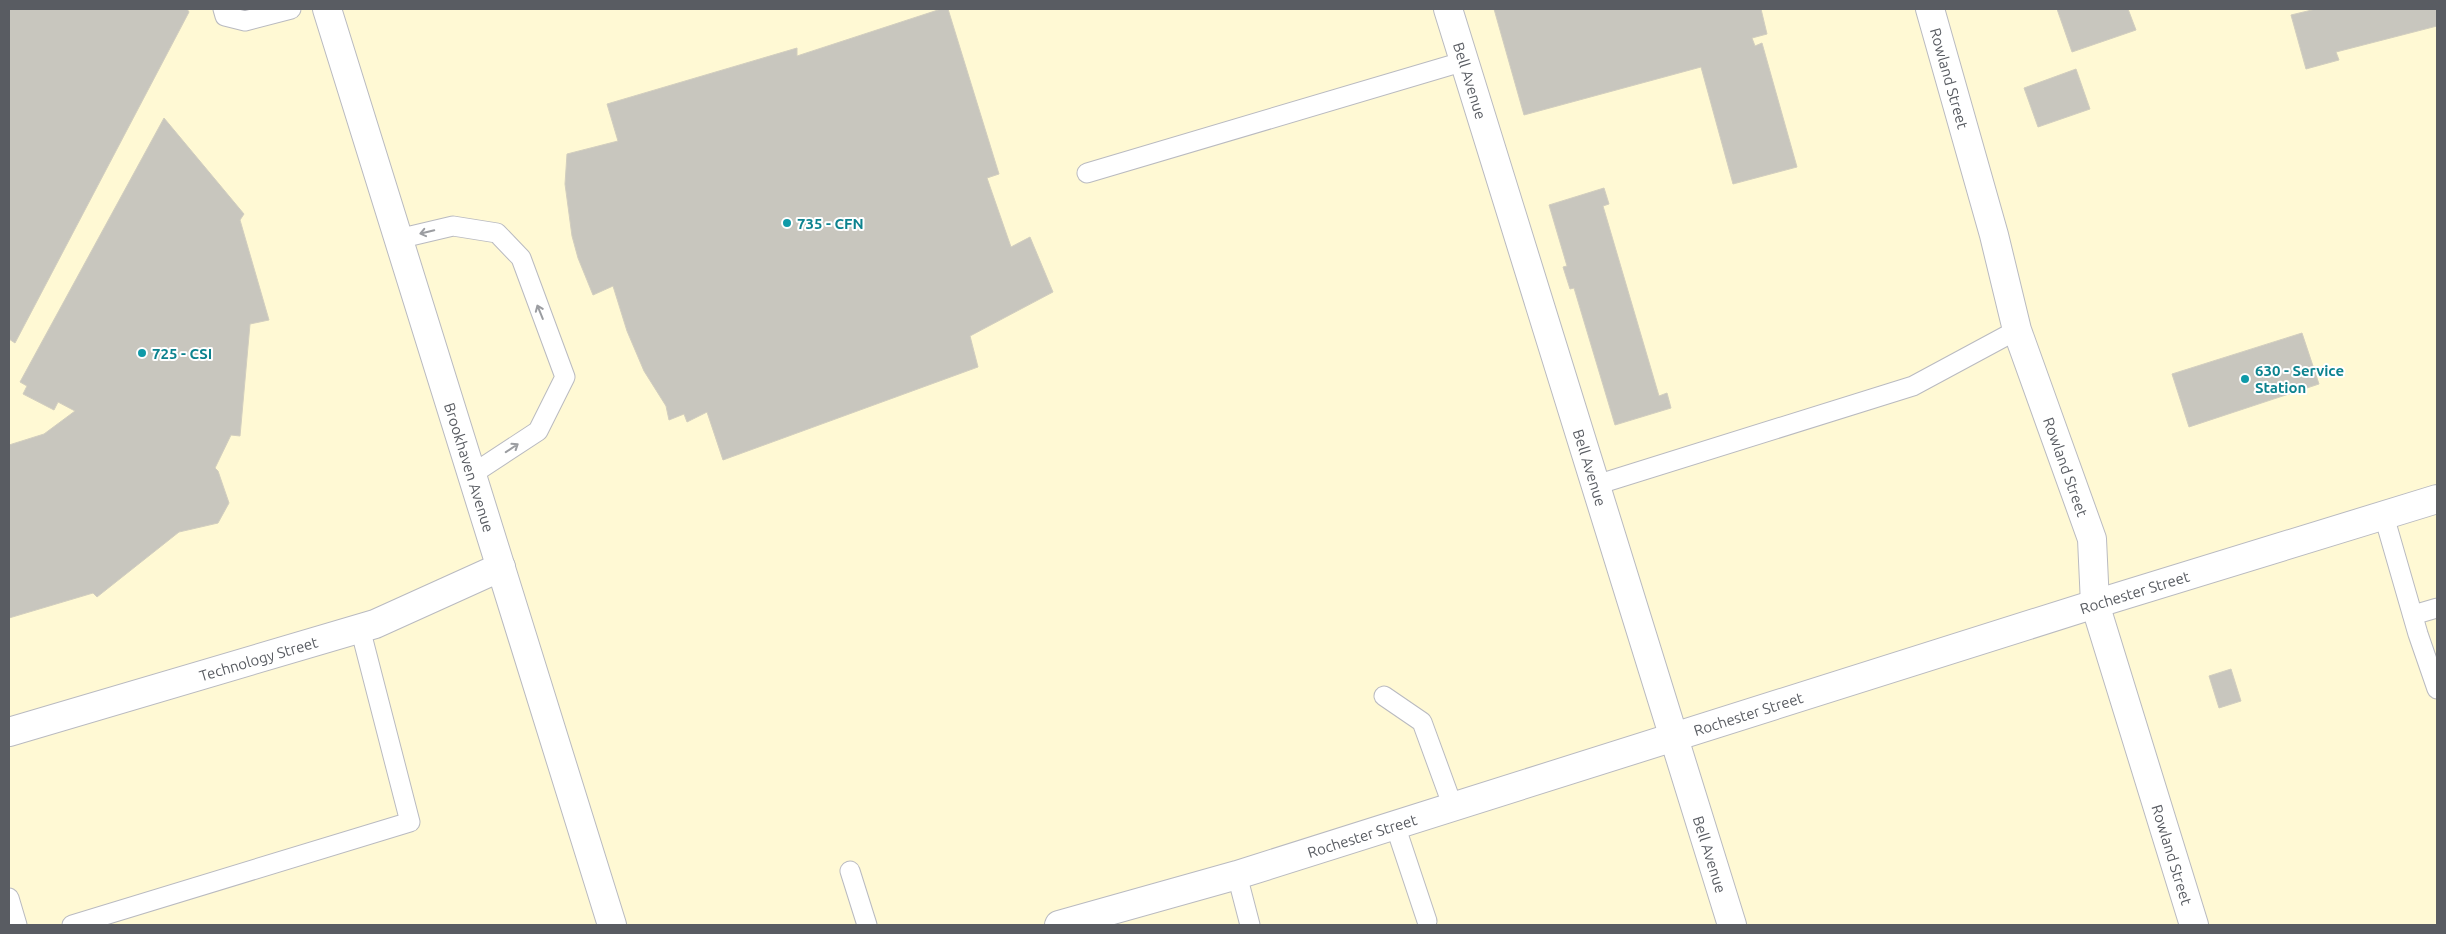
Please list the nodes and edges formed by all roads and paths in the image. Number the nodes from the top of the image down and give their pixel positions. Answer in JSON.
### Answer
{"nodes":[{"id":1,"x":223,"y":9,"type":"edge"},
{"id":2,"x":291,"y":9,"type":"edge"},
{"id":3,"x":327,"y":9,"type":"edge"},
{"id":4,"x":1448,"y":9,"type":"edge"},
{"id":5,"x":1930,"y":9,"type":"edge"},
{"id":6,"x":1464,"y":61,"type":"junction"},
{"id":7,"x":1087,"y":173,"type":"dead end"},
{"id":8,"x":398,"y":239,"type":"junction"},
{"id":9,"x":2017,"y":330,"type":"junction"},
{"id":10,"x":471,"y":476,"type":"junction"},
{"id":11,"x":1596,"y":485,"type":"junction"},
{"id":12,"x":2437,"y":500,"type":"edge"},
{"id":13,"x":2384,"y":516,"type":"junction"},
{"id":14,"x":501,"y":567,"type":"junction"},
{"id":15,"x":2095,"y":604,"type":"junction"},
{"id":16,"x":2437,"y":608,"type":"edge"},
{"id":17,"x":2412,"y":615,"type":"junction"},
{"id":18,"x":360,"y":628,"type":"junction"},
{"id":19,"x":2437,"y":689,"type":"edge"},
{"id":20,"x":1384,"y":696,"type":"dead end"},
{"id":21,"x":9,"y":732,"type":"edge"},
{"id":22,"x":1674,"y":737,"type":"junction"},
{"id":23,"x":1453,"y":807,"type":"junction"},
{"id":24,"x":1395,"y":825,"type":"junction"},
{"id":25,"x":850,"y":871,"type":"dead end"},
{"id":26,"x":1237,"y":875,"type":"junction"},
{"id":27,"x":9,"y":898,"type":"edge"},
{"id":28,"x":1427,"y":921,"type":"dead end"},
{"id":29,"x":17,"y":925,"type":"edge"},
{"id":30,"x":72,"y":925,"type":"edge"},
{"id":31,"x":612,"y":925,"type":"edge"},
{"id":32,"x":867,"y":925,"type":"edge"},
{"id":33,"x":1060,"y":925,"type":"edge"},
{"id":34,"x":1250,"y":925,"type":"edge"},
{"id":35,"x":1732,"y":925,"type":"edge"},
{"id":36,"x":2194,"y":925,"type":"edge"}],
"edges":[{"from":1,"to":2,"type":"lane"},
{"from":3,"to":8,"type":"street","name":"Brookhaven Avenue"},
{"from":4,"to":6,"type":"street","name":"Bell Avenue"},
{"from":5,"to":9,"type":"street","name":"Rowland Street"},
{"from":6,"to":7,"type":"lane"},
{"from":6,"to":11,"type":"street","name":"Bell Avenue"},
{"from":8,"to":10,"type":"street","name":"Brookhaven Avenue"},
{"from":10,"to":8,"type":"lane","one_way":true},
{"from":9,"to":11,"type":"lane"},
{"from":9,"to":15,"type":"street","name":"Rowland Street"},
{"from":10,"to":14,"type":"street","name":"Brookhaven Avenue"},
{"from":11,"to":22,"type":"street","name":"Bell Avenue"},
{"from":12,"to":13,"type":"street","name":"Rochester Street"},
{"from":13,"to":15,"type":"street","name":"Rochester Street"},
{"from":13,"to":17,"type":"lane"},
{"from":14,"to":18,"type":"street","name":"Technology Street"},
{"from":14,"to":31,"type":"street","name":"Brookhaven Avenue"},
{"from":15,"to":22,"type":"street","name":"Rochester Street"},
{"from":15,"to":36,"type":"street","name":"Rowland Street"},
{"from":16,"to":17,"type":"lane"},
{"from":17,"to":19,"type":"lane"},
{"from":18,"to":21,"type":"street","name":"Technology Street"},
{"from":18,"to":30,"type":"lane"},
{"from":20,"to":23,"type":"lane"},
{"from":22,"to":23,"type":"street","name":"Rochester Street"},
{"from":22,"to":35,"type":"street","name":"Bell Avenue"},
{"from":23,"to":24,"type":"street","name":"Rochester Street"},
{"from":24,"to":26,"type":"street","name":"Rochester Street"},
{"from":24,"to":28,"type":"lane"},
{"from":25,"to":32,"type":"lane"},
{"from":26,"to":33,"type":"street","name":"Rochester Street"},
{"from":26,"to":34,"type":"lane"},
{"from":27,"to":29,"type":"lane"}]}
